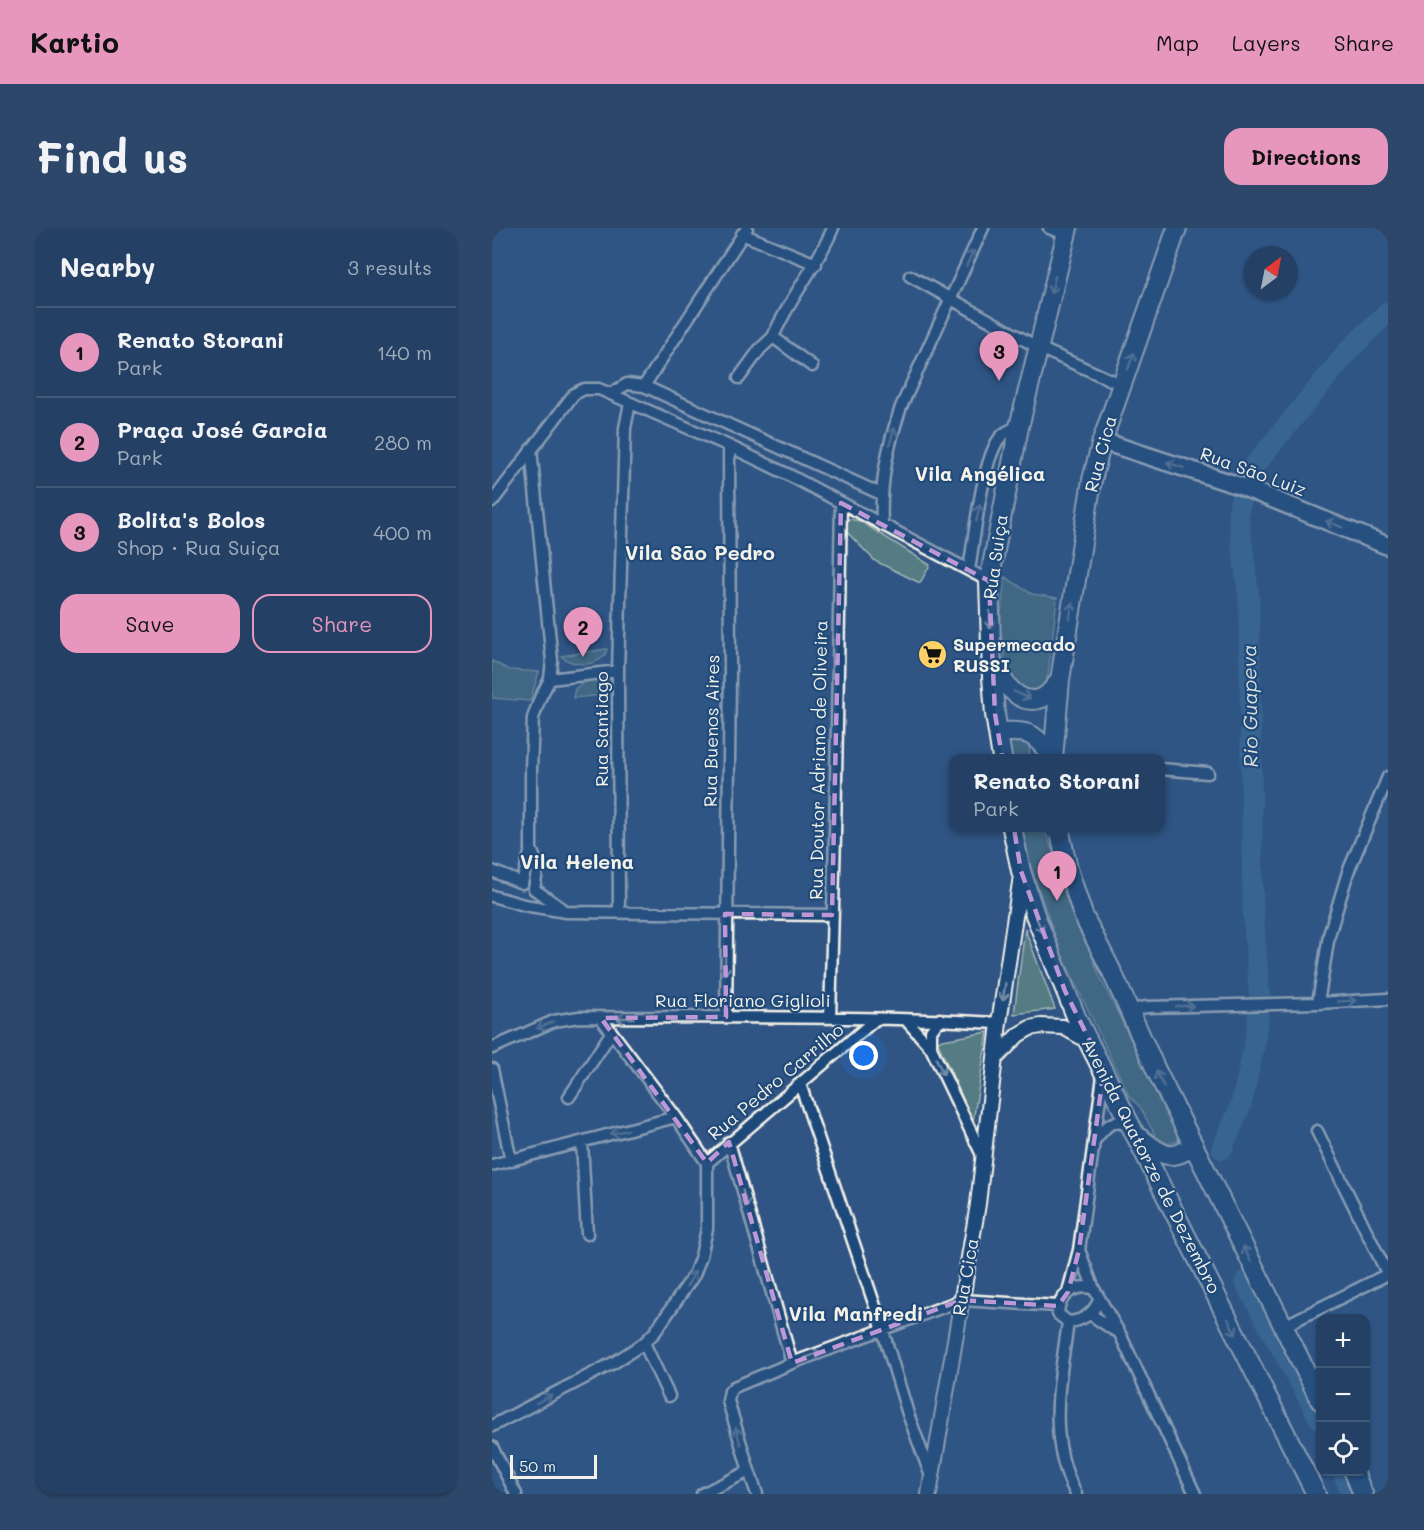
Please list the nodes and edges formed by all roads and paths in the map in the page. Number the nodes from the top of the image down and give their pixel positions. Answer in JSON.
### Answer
{"nodes":[{"id":1,"x":833,"y":228,"type":"edge"},
{"id":2,"x":983,"y":228,"type":"edge"},
{"id":3,"x":1177,"y":228,"type":"edge"},
{"id":4,"x":1061,"y":230,"type":"edge"},
{"id":5,"x":744,"y":231,"type":"edge"},
{"id":6,"x":816,"y":264,"type":"junction"},
{"id":7,"x":910,"y":276,"type":"dead end"},
{"id":8,"x":951,"y":298,"type":"junction"},
{"id":9,"x":773,"y":337,"type":"junction"},
{"id":10,"x":1037,"y":347,"type":"junction"},
{"id":11,"x":812,"y":366,"type":"dead end"},
{"id":12,"x":740,"y":378,"type":"dead end"},
{"id":13,"x":1122,"y":385,"type":"junction"},
{"id":14,"x":644,"y":386,"type":"junction"},
{"id":15,"x":612,"y":393,"type":"junction"},
{"id":16,"x":630,"y":403,"type":"junction"},
{"id":17,"x":1018,"y":427,"type":"junction"},
{"id":18,"x":1102,"y":441,"type":"junction"},
{"id":19,"x":729,"y":446,"type":"junction"},
{"id":20,"x":531,"y":449,"type":"junction"},
{"id":21,"x":881,"y":494,"type":"junction"},
{"id":22,"x":492,"y":502,"type":"edge"},
{"id":23,"x":841,"y":503,"type":"junction"},
{"id":24,"x":882,"y":525,"type":"junction"},
{"id":25,"x":1388,"y":546,"type":"edge"},
{"id":26,"x":969,"y":570,"type":"junction"},
{"id":27,"x":989,"y":581,"type":"junction"},
{"id":28,"x":992,"y":669,"type":"junction"},
{"id":29,"x":618,"y":671,"type":"junction"},
{"id":30,"x":550,"y":679,"type":"junction"},
{"id":31,"x":1060,"y":685,"type":"junction"},
{"id":32,"x":998,"y":732,"type":"junction"},
{"id":33,"x":1001,"y":754,"type":"edge"},
{"id":34,"x":1050,"y":754,"type":"edge"},
{"id":35,"x":1053,"y":754,"type":"edge"},
{"id":36,"x":1165,"y":769,"type":"edge"},
{"id":37,"x":1208,"y":774,"type":"dead end"},
{"id":38,"x":1388,"y":777,"type":"edge"},
{"id":39,"x":1013,"y":832,"type":"edge"},
{"id":40,"x":1060,"y":832,"type":"edge"},
{"id":41,"x":531,"y":849,"type":"junction"},
{"id":42,"x":492,"y":871,"type":"edge"},
{"id":43,"x":1022,"y":871,"type":"junction"},
{"id":44,"x":522,"y":883,"type":"junction"},
{"id":45,"x":534,"y":889,"type":"junction"},
{"id":46,"x":492,"y":896,"type":"edge"},
{"id":47,"x":524,"y":905,"type":"junction"},
{"id":48,"x":566,"y":912,"type":"junction"},
{"id":49,"x":619,"y":912,"type":"junction"},
{"id":50,"x":725,"y":914,"type":"junction"},
{"id":51,"x":832,"y":915,"type":"junction"},
{"id":52,"x":1388,"y":999,"type":"edge"},
{"id":53,"x":1318,"y":1003,"type":"junction"},
{"id":54,"x":1128,"y":1011,"type":"junction"},
{"id":55,"x":601,"y":1017,"type":"junction"},
{"id":56,"x":726,"y":1017,"type":"junction"},
{"id":57,"x":830,"y":1018,"type":"junction"},
{"id":58,"x":876,"y":1018,"type":"junction"},
{"id":59,"x":940,"y":1019,"type":"junction"},
{"id":60,"x":906,"y":1020,"type":"junction"},
{"id":61,"x":999,"y":1023,"type":"junction"},
{"id":62,"x":611,"y":1033,"type":"junction"},
{"id":63,"x":1088,"y":1041,"type":"junction"},
{"id":64,"x":492,"y":1048,"type":"edge"},
{"id":65,"x":931,"y":1048,"type":"junction"},
{"id":66,"x":995,"y":1059,"type":"junction"},
{"id":67,"x":492,"y":1069,"type":"edge"},
{"id":68,"x":1104,"y":1069,"type":"junction"},
{"id":69,"x":800,"y":1084,"type":"junction"},
{"id":70,"x":569,"y":1097,"type":"dead end"},
{"id":71,"x":676,"y":1117,"type":"junction"},
{"id":72,"x":1317,"y":1131,"type":"dead end"},
{"id":73,"x":1137,"y":1134,"type":"junction"},
{"id":74,"x":1094,"y":1141,"type":"junction"},
{"id":75,"x":582,"y":1142,"type":"junction"},
{"id":76,"x":729,"y":1142,"type":"junction"},
{"id":77,"x":1192,"y":1144,"type":"junction"},
{"id":78,"x":983,"y":1158,"type":"junction"},
{"id":79,"x":511,"y":1161,"type":"junction"},
{"id":80,"x":706,"y":1163,"type":"junction"},
{"id":81,"x":492,"y":1165,"type":"edge"},
{"id":82,"x":587,"y":1234,"type":"dead end"},
{"id":83,"x":1079,"y":1250,"type":"junction"},
{"id":84,"x":1388,"y":1274,"type":"edge"},
{"id":85,"x":1068,"y":1292,"type":"junction"},
{"id":86,"x":1097,"y":1294,"type":"junction"},
{"id":87,"x":962,"y":1300,"type":"junction"},
{"id":88,"x":1058,"y":1306,"type":"junction"},
{"id":89,"x":1090,"y":1314,"type":"junction"},
{"id":90,"x":1068,"y":1322,"type":"junction"},
{"id":91,"x":1284,"y":1326,"type":"junction"},
{"id":92,"x":882,"y":1329,"type":"junction"},
{"id":93,"x":1121,"y":1336,"type":"junction"},
{"id":94,"x":644,"y":1343,"type":"junction"},
{"id":95,"x":792,"y":1363,"type":"junction"},
{"id":96,"x":1316,"y":1392,"type":"edge"},
{"id":97,"x":669,"y":1396,"type":"dead end"},
{"id":98,"x":492,"y":1426,"type":"edge"},
{"id":99,"x":492,"y":1447,"type":"edge"},
{"id":100,"x":748,"y":1472,"type":"junction"},
{"id":101,"x":1356,"y":1476,"type":"edge"},
{"id":102,"x":932,"y":1480,"type":"junction"},
{"id":103,"x":516,"y":1494,"type":"edge"},
{"id":104,"x":702,"y":1494,"type":"edge"},
{"id":105,"x":757,"y":1494,"type":"edge"},
{"id":106,"x":929,"y":1494,"type":"edge"},
{"id":107,"x":1076,"y":1494,"type":"edge"},
{"id":108,"x":1195,"y":1494,"type":"edge"},
{"id":109,"x":1316,"y":1494,"type":"edge"},
{"id":110,"x":1363,"y":1494,"type":"edge"}],
"edges":[{"from":1,"to":6,"type":"street"},
{"from":8,"to":2,"type":"street","one_way":true},
{"from":13,"to":3,"type":"main road","name":"Rua Cica","one_way":true},
{"from":4,"to":10,"type":"main road","name":"Rua Suiça","one_way":true},
{"from":5,"to":6,"type":"street"},
{"from":5,"to":14,"type":"street"},
{"from":6,"to":9,"type":"street"},
{"from":7,"to":8,"type":"street"},
{"from":8,"to":10,"type":"street"},
{"from":21,"to":8,"type":"street","one_way":true},
{"from":9,"to":11,"type":"street"},
{"from":9,"to":12,"type":"street"},
{"from":10,"to":13,"type":"street"},
{"from":10,"to":17,"type":"main road","name":"Rua Suiça"},
{"from":13,"to":18,"type":"main road","name":"Rua Cica"},
{"from":14,"to":15,"type":"street"},
{"from":14,"to":21,"type":"street"},
{"from":15,"to":16,"type":"street"},
{"from":15,"to":20,"type":"street"},
{"from":16,"to":19,"type":"street"},
{"from":16,"to":29,"type":"street","name":"Rua Santiago"},
{"from":26,"to":17,"type":"street","one_way":true},
{"from":17,"to":27,"type":"main road","name":"Rua Suiça"},
{"from":25,"to":18,"type":"main road","name":"Rua São Luiz","one_way":true},
{"from":31,"to":18,"type":"main road","name":"Rua Cica","one_way":true},
{"from":19,"to":23,"type":"street"},
{"from":19,"to":50,"type":"street","name":"Rua Buenos Aires"},
{"from":20,"to":22,"type":"street"},
{"from":20,"to":30,"type":"street"},
{"from":21,"to":24,"type":"street"},
{"from":23,"to":24,"type":"street"},
{"from":23,"to":51,"type":"street","name":"Rua Doutor Adriano de Oliveira"},
{"from":24,"to":26,"type":"street"},
{"from":26,"to":27,"type":"street"},
{"from":27,"to":28,"type":"main road","name":"Rua Suiça","one_way":true},
{"from":28,"to":31,"type":"main road","one_way":true},
{"from":28,"to":32,"type":"main road"},
{"from":29,"to":30,"type":"street"},
{"from":29,"to":49,"type":"street","name":"Rua Santiago"},
{"from":30,"to":41,"type":"street"},
{"from":31,"to":35,"type":"main road"},
{"from":32,"to":33,"type":"main road"},
{"from":32,"to":34,"type":"main road"},
{"from":36,"to":37,"type":"street"},
{"from":38,"to":53,"type":"street"},
{"from":39,"to":43,"type":"main road","name":"Avenida Quatorze de Dezembro"},
{"from":40,"to":54,"type":"main road"},
{"from":41,"to":44,"type":"street"},
{"from":41,"to":45,"type":"street"},
{"from":42,"to":44,"type":"street"},
{"from":43,"to":61,"type":"street","name":"Rua Cica","one_way":true},
{"from":43,"to":63,"type":"main road","name":"Avenida Quatorze de Dezembro","one_way":true},
{"from":44,"to":45,"type":"street"},
{"from":45,"to":47,"type":"street"},
{"from":45,"to":48,"type":"street"},
{"from":46,"to":47,"type":"street"},
{"from":47,"to":48,"type":"street"},
{"from":48,"to":49,"type":"street"},
{"from":49,"to":50,"type":"street"},
{"from":50,"to":51,"type":"street"},
{"from":50,"to":56,"type":"street","name":"Rua Buenos Aires","one_way":true},
{"from":51,"to":57,"type":"street","name":"Rua Doutor Adriano de Oliveira"},
{"from":53,"to":52,"type":"street","one_way":true},
{"from":54,"to":53,"type":"street","one_way":true},
{"from":77,"to":54,"type":"main road","one_way":true},
{"from":56,"to":55,"type":"street","name":"Rua Floriano Giglioli","one_way":true},
{"from":55,"to":62,"type":"street"},
{"from":55,"to":64,"type":"street","name":"Rua Floriano Giglioli","one_way":true},
{"from":56,"to":57,"type":"street","name":"Rua Floriano Giglioli"},
{"from":57,"to":58,"type":"street","name":"Rua Floriano Giglioli"},
{"from":58,"to":60,"type":"street","name":"Rua Floriano Giglioli"},
{"from":58,"to":69,"type":"street","name":"Rua Pedro Carrilho"},
{"from":59,"to":60,"type":"street","name":"Rua Floriano Giglioli"},
{"from":59,"to":61,"type":"street","name":"Rua Floriano Giglioli"},
{"from":59,"to":65,"type":"street"},
{"from":60,"to":65,"type":"street"},
{"from":61,"to":66,"type":"street","name":"Rua Cica"},
{"from":62,"to":70,"type":"street"},
{"from":62,"to":71,"type":"street"},
{"from":63,"to":66,"type":"street"},
{"from":63,"to":68,"type":"main road","name":"Avenida Quatorze de Dezembro"},
{"from":65,"to":78,"type":"street","one_way":true},
{"from":66,"to":78,"type":"street","name":"Rua Cica"},
{"from":67,"to":79,"type":"street"},
{"from":68,"to":73,"type":"main road","name":"Avenida Quatorze de Dezembro"},
{"from":68,"to":74,"type":"street"},
{"from":69,"to":76,"type":"street","name":"Rua Pedro Carrilho"},
{"from":69,"to":92,"type":"street"},
{"from":71,"to":75,"type":"street","one_way":true},
{"from":71,"to":80,"type":"street"},
{"from":72,"to":84,"type":"street"},
{"from":73,"to":74,"type":"street"},
{"from":73,"to":77,"type":"main road"},
{"from":73,"to":109,"type":"main road","name":"Avenida Quatorze de Dezembro","one_way":true},
{"from":74,"to":83,"type":"street"},
{"from":75,"to":79,"type":"street"},
{"from":75,"to":82,"type":"street"},
{"from":76,"to":80,"type":"street","name":"Rua Pedro Carrilho"},
{"from":76,"to":95,"type":"street","one_way":true},
{"from":91,"to":77,"type":"main road","one_way":true},
{"from":78,"to":87,"type":"street","name":"Rua Cica"},
{"from":79,"to":81,"type":"street"},
{"from":94,"to":80,"type":"street","name":"Rua Pedro Carrilho","one_way":true},
{"from":83,"to":85,"type":"street"},
{"from":83,"to":86,"type":"street"},
{"from":84,"to":91,"type":"street"},
{"from":85,"to":86,"type":"street"},
{"from":85,"to":88,"type":"street"},
{"from":86,"to":89,"type":"street"},
{"from":86,"to":93,"type":"street"},
{"from":87,"to":88,"type":"street"},
{"from":87,"to":92,"type":"street"},
{"from":87,"to":102,"type":"street","name":"Rua Cica"},
{"from":88,"to":90,"type":"street"},
{"from":89,"to":90,"type":"street"},
{"from":89,"to":93,"type":"street"},
{"from":90,"to":107,"type":"street"},
{"from":91,"to":96,"type":"main road"},
{"from":95,"to":92,"type":"street","one_way":true},
{"from":92,"to":102,"type":"street"},
{"from":93,"to":108,"type":"street"},
{"from":94,"to":97,"type":"street"},
{"from":98,"to":94,"type":"street","name":"Rua Pedro Carrilho","one_way":true},
{"from":100,"to":95,"type":"street","one_way":true},
{"from":99,"to":103,"type":"street"},
{"from":100,"to":104,"type":"street"},
{"from":100,"to":105,"type":"street"},
{"from":101,"to":110,"type":"main road"},
{"from":102,"to":106,"type":"street","name":"Rua Cica"}]}
